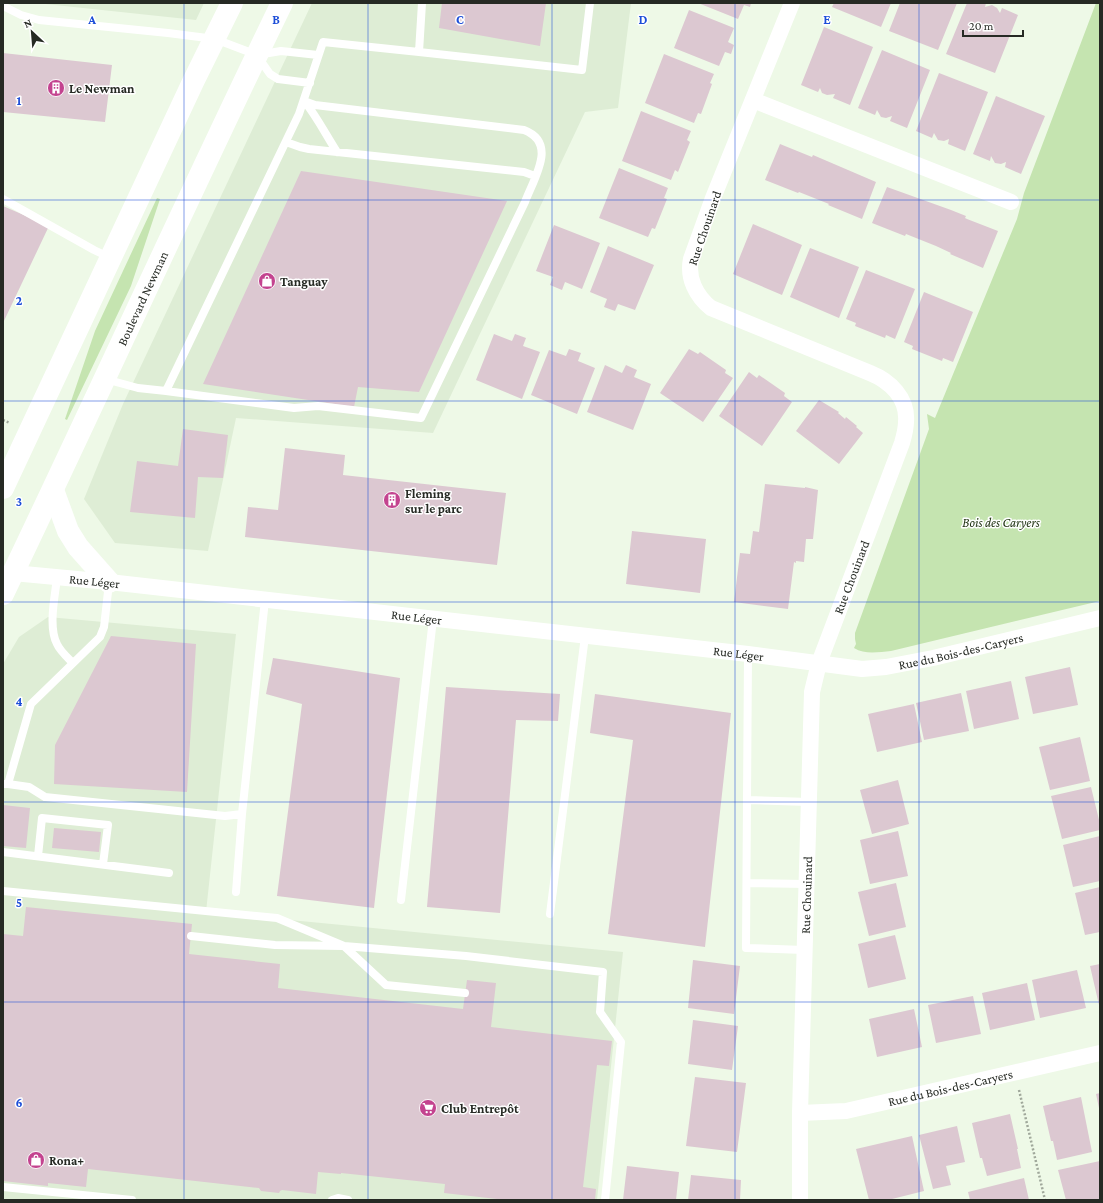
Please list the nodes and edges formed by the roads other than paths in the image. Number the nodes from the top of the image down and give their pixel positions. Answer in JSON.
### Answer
{"nodes":[{"id":1,"x":232,"y":3,"type":"edge"},
{"id":2,"x":282,"y":3,"type":"edge"},
{"id":3,"x":422,"y":3,"type":"edge"},
{"id":4,"x":590,"y":3,"type":"edge"},
{"id":5,"x":792,"y":3,"type":"edge"},
{"id":6,"x":3,"y":6,"type":"edge"},
{"id":7,"x":215,"y":40,"type":"junction"},
{"id":8,"x":419,"y":52,"type":"junction"},
{"id":9,"x":318,"y":54,"type":"junction"},
{"id":10,"x":257,"y":55,"type":"junction"},
{"id":11,"x":310,"y":83,"type":"junction"},
{"id":12,"x":753,"y":100,"type":"junction"},
{"id":13,"x":304,"y":101,"type":"junction"},
{"id":14,"x":286,"y":142,"type":"junction"},
{"id":15,"x":337,"y":152,"type":"junction"},
{"id":16,"x":535,"y":176,"type":"junction"},
{"id":17,"x":3,"y":199,"type":"edge"},
{"id":18,"x":1011,"y":202,"type":"dead end"},
{"id":19,"x":111,"y":258,"type":"junction"},
{"id":20,"x":104,"y":378,"type":"junction"},
{"id":21,"x":166,"y":391,"type":"junction"},
{"id":22,"x":3,"y":488,"type":"edge"},
{"id":23,"x":53,"y":490,"type":"junction"},
{"id":24,"x":13,"y":573,"type":"junction"},
{"id":25,"x":57,"y":578,"type":"junction"},
{"id":26,"x":109,"y":582,"type":"junction"},
{"id":27,"x":3,"y":594,"type":"edge"},
{"id":28,"x":265,"y":600,"type":"junction"},
{"id":29,"x":433,"y":618,"type":"junction"},
{"id":30,"x":1100,"y":620,"type":"edge"},
{"id":31,"x":585,"y":636,"type":"junction"},
{"id":32,"x":748,"y":654,"type":"junction"},
{"id":33,"x":73,"y":663,"type":"junction"},
{"id":34,"x":819,"y":663,"type":"junction"},
{"id":35,"x":5,"y":784,"type":"edge"},
{"id":36,"x":747,"y":800,"type":"junction"},
{"id":37,"x":809,"y":802,"type":"junction"},
{"id":38,"x":242,"y":814,"type":"junction"},
{"id":39,"x":3,"y":852,"type":"edge"},
{"id":40,"x":38,"y":856,"type":"junction"},
{"id":41,"x":103,"y":864,"type":"junction"},
{"id":42,"x":169,"y":873,"type":"dead end"},
{"id":43,"x":746,"y":883,"type":"junction"},
{"id":44,"x":806,"y":884,"type":"junction"},
{"id":45,"x":3,"y":891,"type":"edge"},
{"id":46,"x":236,"y":892,"type":"dead end"},
{"id":47,"x":401,"y":900,"type":"dead end"},
{"id":48,"x":550,"y":914,"type":"dead end"},
{"id":49,"x":191,"y":936,"type":"dead end"},
{"id":50,"x":344,"y":946,"type":"junction"},
{"id":51,"x":804,"y":950,"type":"junction"},
{"id":52,"x":465,"y":993,"type":"dead end"},
{"id":53,"x":1100,"y":1053,"type":"edge"},
{"id":54,"x":800,"y":1113,"type":"junction"},
{"id":55,"x":3,"y":1187,"type":"edge"},
{"id":56,"x":132,"y":1200,"type":"edge"},
{"id":57,"x":332,"y":1200,"type":"edge"},
{"id":58,"x":348,"y":1200,"type":"edge"},
{"id":59,"x":605,"y":1200,"type":"edge"},
{"id":60,"x":800,"y":1200,"type":"edge"}],
"edges":[{"from":1,"to":7,"type":"main road"},
{"from":2,"to":10,"type":"main road","name":"Boulevard Newman"},
{"from":3,"to":8,"type":"lane"},
{"from":4,"to":8,"type":"lane"},
{"from":5,"to":12,"type":"street","name":"Rue Chouinard"},
{"from":6,"to":7,"type":"lane"},
{"from":7,"to":10,"type":"lane"},
{"from":7,"to":19,"type":"main road"},
{"from":8,"to":9,"type":"lane"},
{"from":9,"to":10,"type":"lane"},
{"from":9,"to":11,"type":"lane"},
{"from":10,"to":11,"type":"lane"},
{"from":10,"to":20,"type":"main road","name":"Boulevard Newman"},
{"from":11,"to":13,"type":"lane"},
{"from":12,"to":18,"type":"street"},
{"from":12,"to":34,"type":"street","name":"Rue Chouinard"},
{"from":13,"to":14,"type":"lane"},
{"from":13,"to":15,"type":"lane"},
{"from":13,"to":16,"type":"lane"},
{"from":14,"to":15,"type":"lane"},
{"from":14,"to":21,"type":"lane"},
{"from":15,"to":16,"type":"lane"},
{"from":16,"to":21,"type":"lane"},
{"from":17,"to":19,"type":"lane"},
{"from":19,"to":22,"type":"main road"},
{"from":20,"to":21,"type":"lane"},
{"from":20,"to":23,"type":"main road","name":"Boulevard Newman"},
{"from":23,"to":24,"type":"main road","name":"Boulevard Newman"},
{"from":23,"to":26,"type":"main road"},
{"from":24,"to":25,"type":"street","name":"Rue Léger"},
{"from":24,"to":27,"type":"main road","name":"Boulevard Newman"},
{"from":25,"to":26,"type":"street","name":"Rue Léger"},
{"from":25,"to":33,"type":"lane"},
{"from":26,"to":28,"type":"street","name":"Rue Léger"},
{"from":26,"to":33,"type":"lane"},
{"from":28,"to":29,"type":"street","name":"Rue Léger"},
{"from":28,"to":38,"type":"lane"},
{"from":29,"to":31,"type":"street","name":"Rue Léger"},
{"from":29,"to":47,"type":"lane"},
{"from":30,"to":34,"type":"street","name":"Rue du Bois-des-Caryers"},
{"from":31,"to":32,"type":"street","name":"Rue Léger"},
{"from":31,"to":48,"type":"lane"},
{"from":32,"to":34,"type":"street","name":"Rue Léger"},
{"from":32,"to":36,"type":"lane"},
{"from":33,"to":35,"type":"lane"},
{"from":34,"to":37,"type":"street","name":"Rue Chouinard"},
{"from":35,"to":38,"type":"lane"},
{"from":36,"to":37,"type":"lane"},
{"from":36,"to":43,"type":"lane"},
{"from":37,"to":44,"type":"street","name":"Rue Chouinard"},
{"from":38,"to":46,"type":"lane"},
{"from":39,"to":40,"type":"lane"},
{"from":40,"to":41,"type":"lane"},
{"from":40,"to":41,"type":"lane"},
{"from":41,"to":42,"type":"lane"},
{"from":43,"to":44,"type":"lane"},
{"from":43,"to":51,"type":"lane"},
{"from":44,"to":51,"type":"street","name":"Rue Chouinard"},
{"from":45,"to":50,"type":"lane"},
{"from":49,"to":50,"type":"lane"},
{"from":50,"to":52,"type":"lane"},
{"from":50,"to":59,"type":"lane"},
{"from":51,"to":54,"type":"street","name":"Rue Chouinard"},
{"from":53,"to":54,"type":"street","name":"Rue du Bois-des-Caryers"},
{"from":54,"to":60,"type":"street","name":"Rue Chouinard"},
{"from":55,"to":56,"type":"lane"},
{"from":57,"to":58,"type":"lane"}]}
